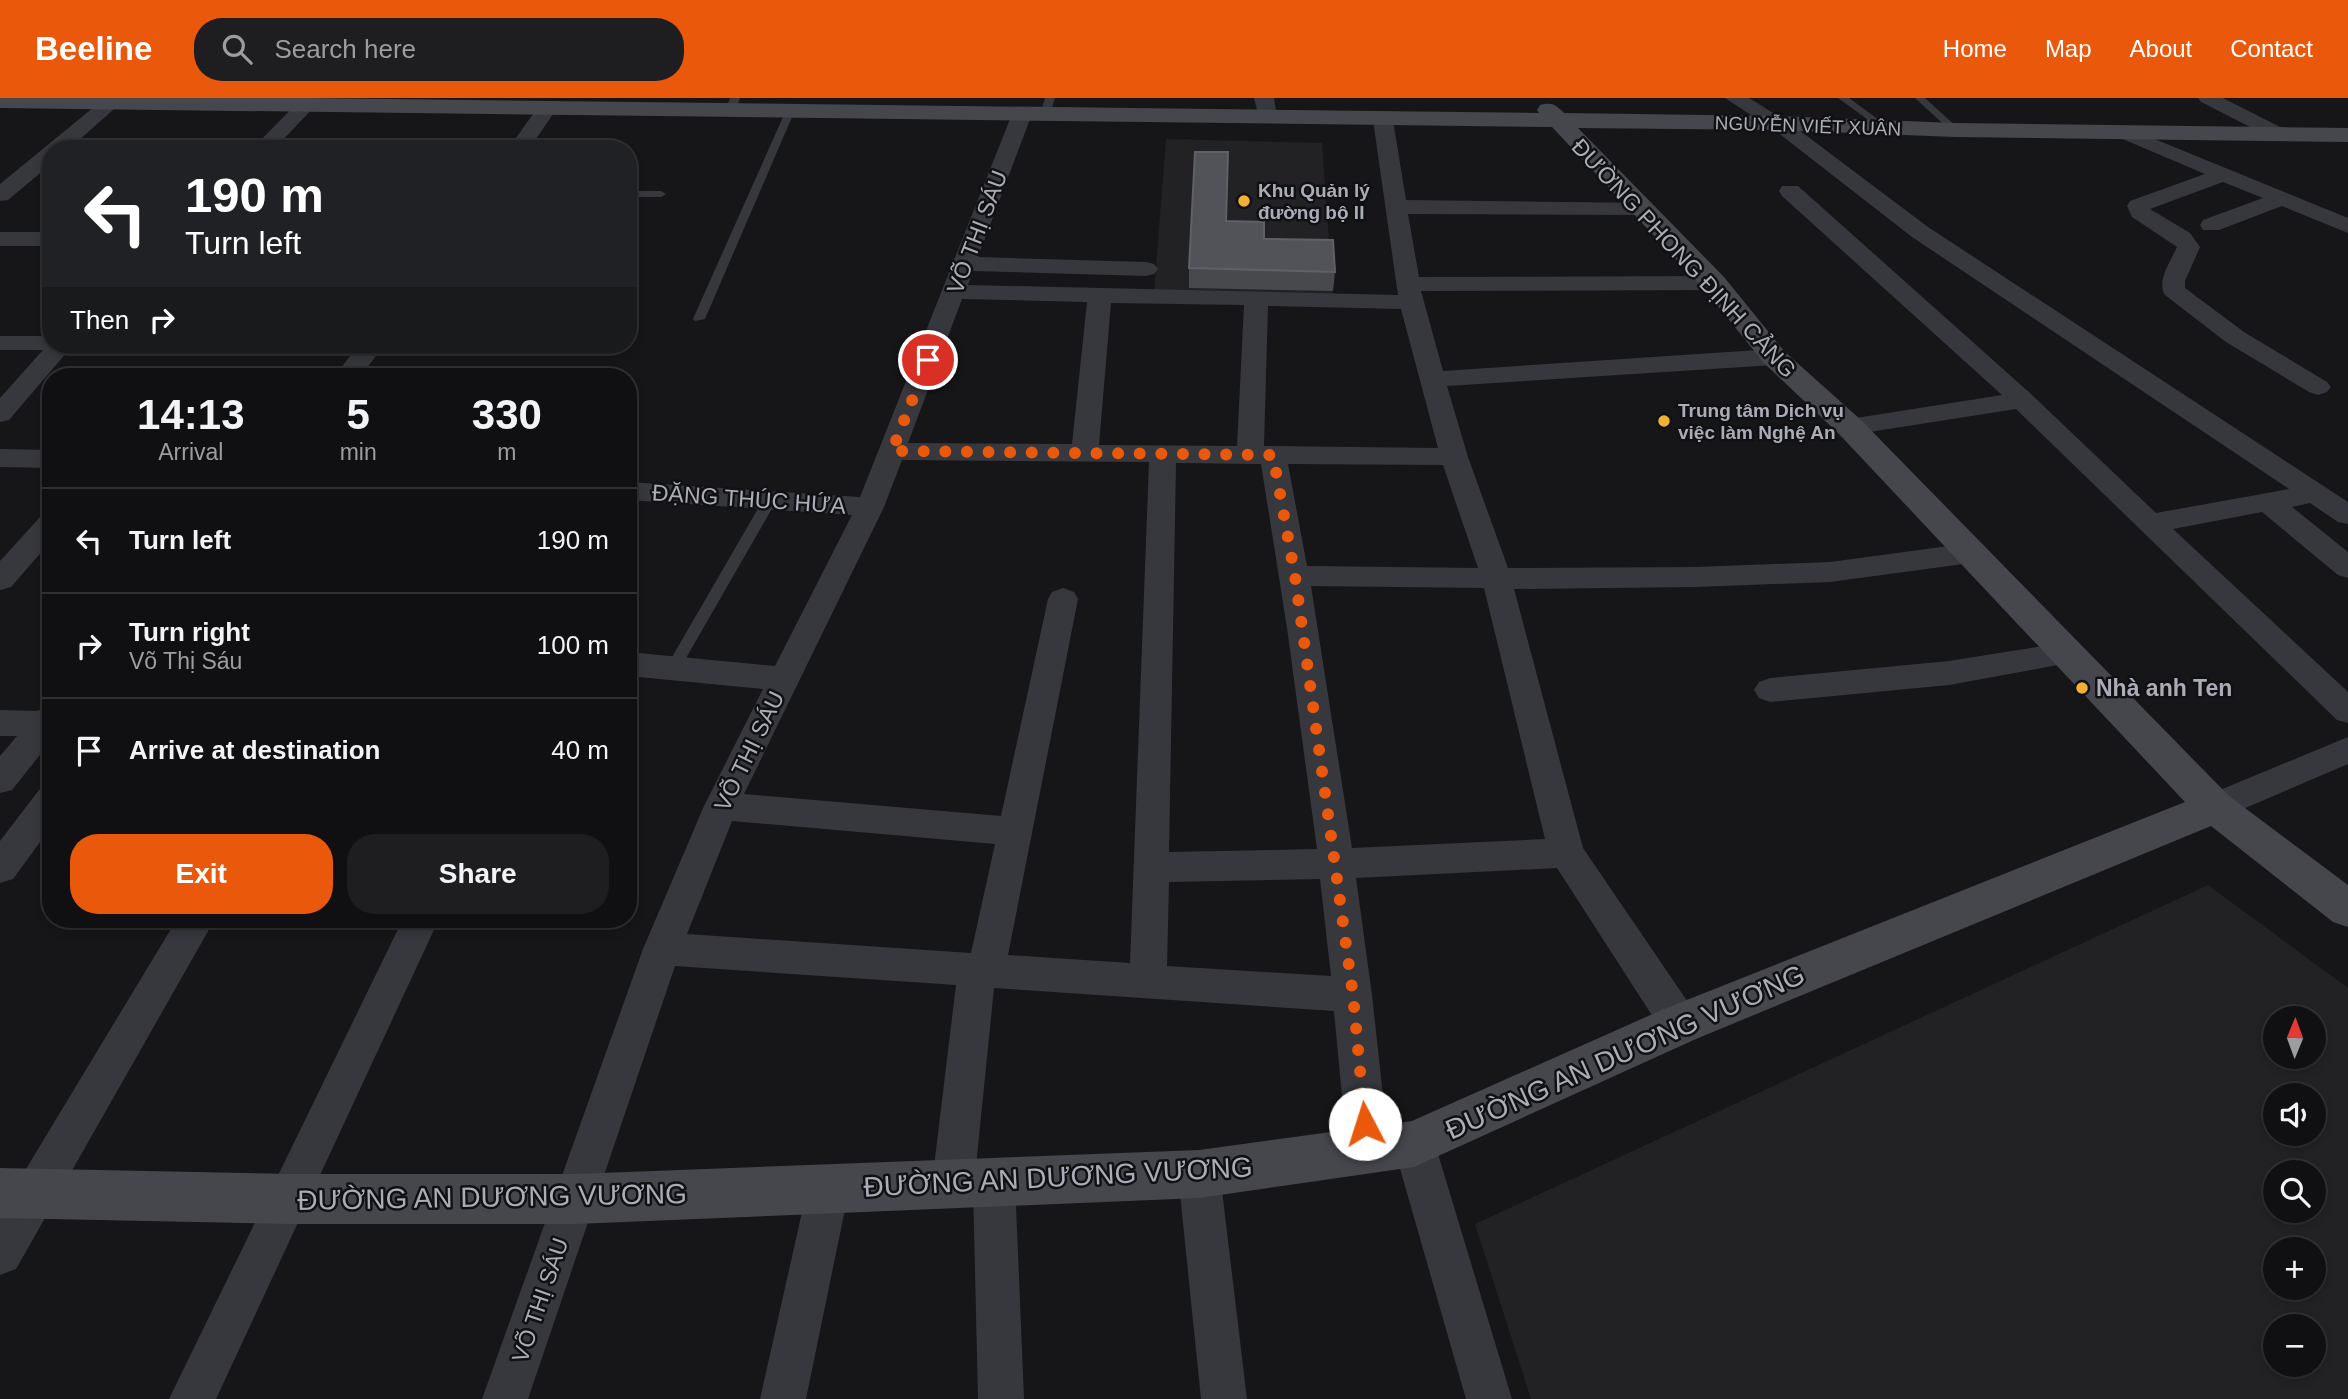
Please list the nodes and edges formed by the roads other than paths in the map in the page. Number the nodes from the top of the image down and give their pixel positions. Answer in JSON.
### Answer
{"nodes":[{"id":1,"x":1735,"y":98,"type":"edge"},
{"id":2,"x":1843,"y":98,"type":"edge"},
{"id":3,"x":1920,"y":98,"type":"edge"},
{"id":4,"x":2208,"y":98,"type":"edge"},
{"id":5,"x":0,"y":101,"type":"edge"},
{"id":6,"x":113,"y":102,"type":"junction"},
{"id":7,"x":308,"y":103,"type":"junction"},
{"id":8,"x":733,"y":103,"type":"edge"},
{"id":9,"x":548,"y":107,"type":"junction"},
{"id":10,"x":1266,"y":108,"type":"edge"},
{"id":11,"x":1039,"y":109,"type":"edge"},
{"id":12,"x":1547,"y":109,"type":"edge"},
{"id":13,"x":790,"y":110,"type":"junction"},
{"id":14,"x":1384,"y":120,"type":"junction"},
{"id":15,"x":1776,"y":123,"type":"junction"},
{"id":16,"x":1885,"y":128,"type":"junction"},
{"id":17,"x":1955,"y":130,"type":"junction"},
{"id":18,"x":2125,"y":133,"type":"junction"},
{"id":19,"x":2277,"y":133,"type":"junction"},
{"id":20,"x":2348,"y":135,"type":"edge"},
{"id":21,"x":67,"y":140,"type":"edge"},
{"id":22,"x":271,"y":140,"type":"edge"},
{"id":23,"x":524,"y":140,"type":"edge"},
{"id":24,"x":42,"y":161,"type":"edge"},
{"id":25,"x":2221,"y":175,"type":"junction"},
{"id":26,"x":18,"y":181,"type":"junction"},
{"id":27,"x":42,"y":181,"type":"edge"},
{"id":28,"x":1790,"y":191,"type":"dead end"},
{"id":29,"x":637,"y":194,"type":"edge"},
{"id":30,"x":661,"y":194,"type":"dead end"},
{"id":31,"x":0,"y":195,"type":"edge"},
{"id":32,"x":2281,"y":199,"type":"junction"},
{"id":33,"x":1395,"y":207,"type":"junction"},
{"id":34,"x":1640,"y":208,"type":"junction"},
{"id":35,"x":2211,"y":225,"type":"dead end"},
{"id":36,"x":2348,"y":226,"type":"edge"},
{"id":37,"x":0,"y":239,"type":"edge"},
{"id":38,"x":42,"y":239,"type":"edge"},
{"id":39,"x":1146,"y":269,"type":"dead end"},
{"id":40,"x":960,"y":278,"type":"junction"},
{"id":41,"x":1714,"y":283,"type":"junction"},
{"id":42,"x":1410,"y":293,"type":"junction"},
{"id":43,"x":1101,"y":295,"type":"junction"},
{"id":44,"x":1256,"y":299,"type":"junction"},
{"id":45,"x":699,"y":319,"type":"dead end"},
{"id":46,"x":0,"y":343,"type":"edge"},
{"id":47,"x":42,"y":343,"type":"edge"},
{"id":48,"x":53,"y":354,"type":"edge"},
{"id":49,"x":365,"y":354,"type":"edge"},
{"id":50,"x":1774,"y":357,"type":"junction"},
{"id":51,"x":354,"y":368,"type":"edge"},
{"id":52,"x":1431,"y":379,"type":"junction"},
{"id":53,"x":2318,"y":387,"type":"dead end"},
{"id":54,"x":2022,"y":400,"type":"junction"},
{"id":55,"x":0,"y":414,"type":"edge"},
{"id":56,"x":1850,"y":427,"type":"junction"},
{"id":57,"x":892,"y":451,"type":"junction"},
{"id":58,"x":1085,"y":453,"type":"junction"},
{"id":59,"x":1163,"y":454,"type":"junction"},
{"id":60,"x":1262,"y":455,"type":"junction"},
{"id":61,"x":1454,"y":457,"type":"junction"},
{"id":62,"x":0,"y":458,"type":"edge"},
{"id":63,"x":42,"y":459,"type":"edge"},
{"id":64,"x":637,"y":492,"type":"edge"},
{"id":65,"x":2315,"y":494,"type":"junction"},
{"id":66,"x":770,"y":500,"type":"junction"},
{"id":67,"x":2268,"y":502,"type":"junction"},
{"id":68,"x":870,"y":507,"type":"junction"},
{"id":69,"x":2348,"y":515,"type":"edge"},
{"id":70,"x":2150,"y":524,"type":"junction"},
{"id":71,"x":42,"y":533,"type":"edge"},
{"id":72,"x":1971,"y":553,"type":"junction"},
{"id":73,"x":2348,"y":568,"type":"edge"},
{"id":74,"x":1295,"y":576,"type":"junction"},
{"id":75,"x":1497,"y":579,"type":"junction"},
{"id":76,"x":0,"y":580,"type":"edge"},
{"id":77,"x":1063,"y":598,"type":"dead end"},
{"id":78,"x":2069,"y":653,"type":"junction"},
{"id":79,"x":637,"y":665,"type":"edge"},
{"id":80,"x":673,"y":668,"type":"junction"},
{"id":81,"x":785,"y":679,"type":"junction"},
{"id":82,"x":1770,"y":690,"type":"dead end"},
{"id":83,"x":2348,"y":711,"type":"edge"},
{"id":84,"x":42,"y":721,"type":"edge"},
{"id":85,"x":0,"y":723,"type":"edge"},
{"id":86,"x":42,"y":728,"type":"edge"},
{"id":87,"x":2348,"y":750,"type":"edge"},
{"id":88,"x":0,"y":780,"type":"edge"},
{"id":89,"x":721,"y":806,"type":"junction"},
{"id":90,"x":2215,"y":807,"type":"junction"},
{"id":91,"x":42,"y":815,"type":"edge"},
{"id":92,"x":1013,"y":831,"type":"junction"},
{"id":93,"x":1566,"y":853,"type":"junction"},
{"id":94,"x":1335,"y":864,"type":"junction"},
{"id":95,"x":1151,"y":867,"type":"junction"},
{"id":96,"x":0,"y":868,"type":"edge"},
{"id":97,"x":2348,"y":909,"type":"edge"},
{"id":98,"x":191,"y":928,"type":"edge"},
{"id":99,"x":417,"y":928,"type":"edge"},
{"id":100,"x":662,"y":949,"type":"junction"},
{"id":101,"x":981,"y":970,"type":"junction"},
{"id":102,"x":1148,"y":982,"type":"junction"},
{"id":103,"x":1353,"y":995,"type":"junction"},
{"id":104,"x":1681,"y":1024,"type":"junction"},
{"id":105,"x":1414,"y":1144,"type":"junction"},
{"id":106,"x":1368,"y":1150,"type":"junction"},
{"id":107,"x":1199,"y":1174,"type":"junction"},
{"id":108,"x":974,"y":1182,"type":"junction"},
{"id":109,"x":828,"y":1190,"type":"junction"},
{"id":110,"x":17,"y":1194,"type":"edge"},
{"id":111,"x":289,"y":1199,"type":"junction"},
{"id":112,"x":575,"y":1199,"type":"junction"},
{"id":113,"x":0,"y":1253,"type":"edge"},
{"id":114,"x":192,"y":1399,"type":"edge"},
{"id":115,"x":505,"y":1399,"type":"edge"},
{"id":116,"x":783,"y":1399,"type":"edge"},
{"id":117,"x":1001,"y":1399,"type":"edge"},
{"id":118,"x":1224,"y":1399,"type":"edge"},
{"id":119,"x":1489,"y":1399,"type":"edge"}],
"edges":[{"from":1,"to":15,"type":"street"},
{"from":2,"to":16,"type":"lane"},
{"from":3,"to":17,"type":"lane"},
{"from":4,"to":19,"type":"street"},
{"from":5,"to":6,"type":"street","name":"NGUYỄN VIẾT XUÂN"},
{"from":6,"to":7,"type":"street","name":"NGUYỄN VIẾT XUÂN"},
{"from":6,"to":21,"type":"street"},
{"from":7,"to":9,"type":"street","name":"NGUYỄN VIẾT XUÂN"},
{"from":7,"to":22,"type":"street"},
{"from":8,"to":9,"type":"street","name":"NGUYỄN VIẾT XUÂN"},
{"from":8,"to":13,"type":"street","name":"NGUYỄN VIẾT XUÂN"},
{"from":9,"to":23,"type":"street"},
{"from":10,"to":11,"type":"street","name":"NGUYỄN VIẾT XUÂN"},
{"from":10,"to":14,"type":"street","name":"NGUYỄN VIẾT XUÂN"},
{"from":11,"to":13,"type":"street","name":"NGUYỄN VIẾT XUÂN"},
{"from":11,"to":40,"type":"street","name":"VÕ THỊ SÁU"},
{"from":12,"to":14,"type":"street","name":"NGUYỄN VIẾT XUÂN"},
{"from":12,"to":15,"type":"street","name":"NGUYỄN VIẾT XUÂN"},
{"from":12,"to":34,"type":"street","name":"ĐƯỜNG PHONG ĐỊNH CẢNG"},
{"from":13,"to":45,"type":"lane"},
{"from":14,"to":33,"type":"street"},
{"from":15,"to":16,"type":"street","name":"NGUYỄN VIẾT XUÂN"},
{"from":15,"to":65,"type":"street"},
{"from":16,"to":17,"type":"street","name":"NGUYỄN VIẾT XUÂN"},
{"from":17,"to":18,"type":"street","name":"NGUYỄN VIẾT XUÂN"},
{"from":18,"to":19,"type":"street","name":"NGUYỄN VIẾT XUÂN"},
{"from":18,"to":25,"type":"street"},
{"from":19,"to":20,"type":"street","name":"NGUYỄN VIẾT XUÂN"},
{"from":24,"to":26,"type":"street"},
{"from":25,"to":32,"type":"street"},
{"from":25,"to":53,"type":"street"},
{"from":26,"to":27,"type":"street"},
{"from":26,"to":31,"type":"street"},
{"from":28,"to":54,"type":"street"},
{"from":29,"to":30,"type":"lane"},
{"from":32,"to":35,"type":"street"},
{"from":32,"to":36,"type":"street"},
{"from":33,"to":34,"type":"street"},
{"from":33,"to":42,"type":"street"},
{"from":34,"to":41,"type":"street","name":"ĐƯỜNG PHONG ĐỊNH CẢNG"},
{"from":37,"to":38,"type":"street"},
{"from":39,"to":40,"type":"street"},
{"from":40,"to":43,"type":"street"},
{"from":40,"to":57,"type":"street","name":"VÕ THỊ SÁU"},
{"from":41,"to":42,"type":"street"},
{"from":41,"to":50,"type":"street","name":"ĐƯỜNG PHONG ĐỊNH CẢNG"},
{"from":42,"to":44,"type":"street"},
{"from":42,"to":52,"type":"street"},
{"from":43,"to":44,"type":"street"},
{"from":43,"to":58,"type":"street"},
{"from":44,"to":60,"type":"street"},
{"from":46,"to":47,"type":"street"},
{"from":48,"to":55,"type":"street"},
{"from":49,"to":51,"type":"street"},
{"from":50,"to":52,"type":"street"},
{"from":50,"to":56,"type":"street","name":"ĐƯỜNG PHONG ĐỊNH CẢNG"},
{"from":52,"to":61,"type":"street"},
{"from":54,"to":56,"type":"street"},
{"from":54,"to":70,"type":"street"},
{"from":56,"to":72,"type":"street","name":"ĐƯỜNG PHONG ĐỊNH CẢNG"},
{"from":57,"to":58,"type":"street"},
{"from":57,"to":68,"type":"street","name":"VÕ THỊ SÁU"},
{"from":58,"to":59,"type":"street"},
{"from":59,"to":60,"type":"street"},
{"from":59,"to":95,"type":"street"},
{"from":60,"to":61,"type":"street"},
{"from":60,"to":74,"type":"street"},
{"from":61,"to":75,"type":"street"},
{"from":62,"to":63,"type":"street"},
{"from":64,"to":66,"type":"street","name":"ĐẶNG THÚC HỨA"},
{"from":65,"to":67,"type":"street"},
{"from":65,"to":69,"type":"street"},
{"from":66,"to":68,"type":"street","name":"ĐẶNG THÚC HỨA"},
{"from":66,"to":80,"type":"lane"},
{"from":67,"to":70,"type":"street"},
{"from":67,"to":73,"type":"street"},
{"from":68,"to":81,"type":"street","name":"VÕ THỊ SÁU"},
{"from":70,"to":83,"type":"street"},
{"from":71,"to":76,"type":"street"},
{"from":72,"to":75,"type":"street"},
{"from":72,"to":78,"type":"street","name":"ĐƯỜNG PHONG ĐỊNH CẢNG"},
{"from":74,"to":75,"type":"street"},
{"from":74,"to":94,"type":"street"},
{"from":75,"to":93,"type":"street"},
{"from":77,"to":92,"type":"street"},
{"from":78,"to":82,"type":"street"},
{"from":78,"to":90,"type":"street","name":"ĐƯỜNG PHONG ĐỊNH CẢNG"},
{"from":79,"to":80,"type":"street"},
{"from":80,"to":81,"type":"street"},
{"from":81,"to":89,"type":"street","name":"VÕ THỊ SÁU"},
{"from":84,"to":85,"type":"street"},
{"from":86,"to":88,"type":"street"},
{"from":87,"to":90,"type":"street"},
{"from":89,"to":92,"type":"street"},
{"from":89,"to":100,"type":"street","name":"VÕ THỊ SÁU"},
{"from":90,"to":97,"type":"street","name":"ĐƯỜNG PHONG ĐỊNH CẢNG"},
{"from":90,"to":104,"type":"street","name":"ĐƯỜNG AN DƯƠNG VƯƠNG"},
{"from":91,"to":96,"type":"street"},
{"from":92,"to":101,"type":"street"},
{"from":93,"to":94,"type":"street"},
{"from":93,"to":104,"type":"street"},
{"from":94,"to":95,"type":"street"},
{"from":94,"to":103,"type":"street"},
{"from":95,"to":102,"type":"street"},
{"from":98,"to":110,"type":"street"},
{"from":99,"to":111,"type":"street"},
{"from":100,"to":101,"type":"street"},
{"from":100,"to":112,"type":"street","name":"VÕ THỊ SÁU"},
{"from":101,"to":102,"type":"street"},
{"from":101,"to":108,"type":"street"},
{"from":102,"to":103,"type":"street"},
{"from":103,"to":106,"type":"street"},
{"from":104,"to":105,"type":"street","name":"ĐƯỜNG AN DƯƠNG VƯƠNG"},
{"from":105,"to":106,"type":"street","name":"ĐƯỜNG AN DƯƠNG VƯƠNG"},
{"from":105,"to":119,"type":"street"},
{"from":106,"to":107,"type":"street","name":"ĐƯỜNG AN DƯƠNG VƯƠNG"},
{"from":107,"to":108,"type":"street","name":"ĐƯỜNG AN DƯƠNG VƯƠNG"},
{"from":107,"to":118,"type":"street"},
{"from":108,"to":109,"type":"street","name":"ĐƯỜNG AN DƯƠNG VƯƠNG"},
{"from":108,"to":117,"type":"street"},
{"from":109,"to":112,"type":"street","name":"ĐƯỜNG AN DƯƠNG VƯƠNG"},
{"from":109,"to":116,"type":"street"},
{"from":110,"to":111,"type":"street","name":"ĐƯỜNG AN DƯƠNG VƯƠNG"},
{"from":110,"to":113,"type":"street"},
{"from":111,"to":112,"type":"street","name":"ĐƯỜNG AN DƯƠNG VƯƠNG"},
{"from":111,"to":114,"type":"street"},
{"from":112,"to":115,"type":"street","name":"VÕ THỊ SÁU"}]}
